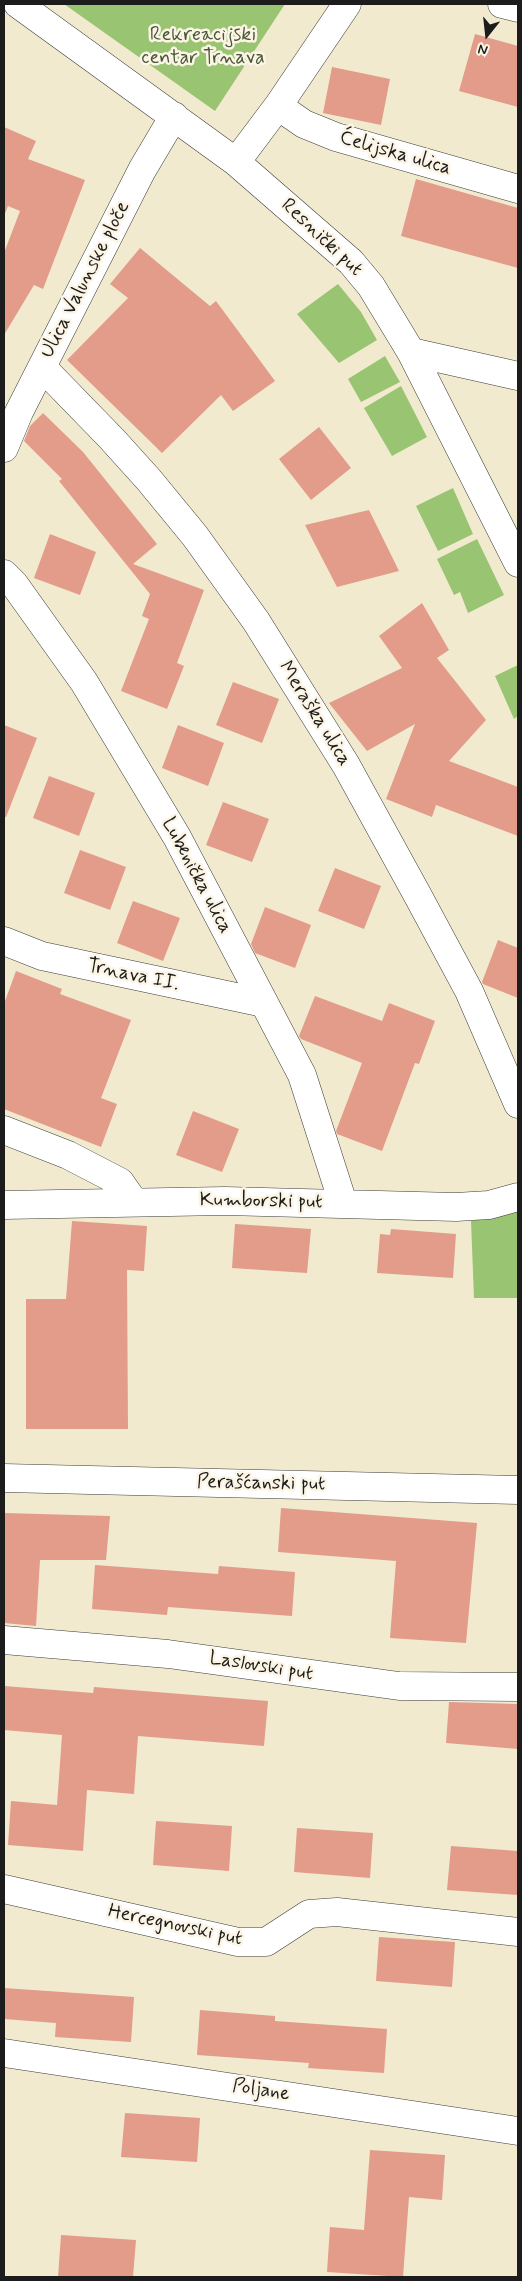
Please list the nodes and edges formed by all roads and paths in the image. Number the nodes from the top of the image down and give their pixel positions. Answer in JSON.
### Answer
{"nodes":[{"id":1,"x":18,"y":4,"type":"edge"},
{"id":2,"x":348,"y":4,"type":"edge"},
{"id":3,"x":502,"y":4,"type":"edge"},
{"id":4,"x":518,"y":8,"type":"edge"},
{"id":5,"x":278,"y":106,"type":"junction"},
{"id":6,"x":174,"y":116,"type":"junction"},
{"id":7,"x":236,"y":162,"type":"junction"},
{"id":8,"x":518,"y":190,"type":"edge"},
{"id":9,"x":411,"y":352,"type":"junction"},
{"id":10,"x":42,"y":368,"type":"junction"},
{"id":11,"x":518,"y":376,"type":"edge"},
{"id":12,"x":11,"y":408,"type":"edge"},
{"id":13,"x":4,"y":448,"type":"edge"},
{"id":14,"x":518,"y":563,"type":"edge"},
{"id":15,"x":4,"y":574,"type":"edge"},
{"id":16,"x":4,"y":941,"type":"edge"},
{"id":17,"x":264,"y":1003,"type":"junction"},
{"id":18,"x":518,"y":1104,"type":"edge"},
{"id":19,"x":4,"y":1130,"type":"edge"},
{"id":20,"x":518,"y":1197,"type":"edge"},
{"id":21,"x":134,"y":1202,"type":"junction"},
{"id":22,"x":343,"y":1203,"type":"junction"},
{"id":23,"x":4,"y":1206,"type":"edge"},
{"id":24,"x":4,"y":1478,"type":"edge"},
{"id":25,"x":518,"y":1490,"type":"edge"},
{"id":26,"x":4,"y":1640,"type":"edge"},
{"id":27,"x":518,"y":1687,"type":"edge"},
{"id":28,"x":4,"y":1889,"type":"edge"},
{"id":29,"x":518,"y":1932,"type":"edge"},
{"id":30,"x":4,"y":2053,"type":"edge"},
{"id":31,"x":518,"y":2131,"type":"edge"}],
"edges":[{"from":1,"to":6,"type":"street","name":"Resnički put"},
{"from":2,"to":5,"type":"street"},
{"from":3,"to":4,"type":"street"},
{"from":5,"to":7,"type":"street"},
{"from":5,"to":8,"type":"street","name":"Ćelijska ulica"},
{"from":6,"to":7,"type":"street","name":"Resnički put"},
{"from":6,"to":10,"type":"street","name":"Ulica Valunske ploče"},
{"from":7,"to":9,"type":"street","name":"Resnički put"},
{"from":9,"to":11,"type":"street"},
{"from":9,"to":14,"type":"street","name":"Resnički put"},
{"from":10,"to":12,"type":"street","name":"Ulica Valunske ploče"},
{"from":10,"to":18,"type":"street","name":"Meraška ulica"},
{"from":12,"to":13,"type":"street","name":"Ulica Valunske ploče"},
{"from":15,"to":17,"type":"street","name":"Lubenička ulica"},
{"from":16,"to":17,"type":"street","name":"Trnava II."},
{"from":17,"to":22,"type":"street","name":"Lubenička ulica"},
{"from":19,"to":21,"type":"street"},
{"from":20,"to":22,"type":"street","name":"Kumborski put"},
{"from":21,"to":22,"type":"street","name":"Kumborski put"},
{"from":21,"to":23,"type":"street","name":"Kumborski put"},
{"from":24,"to":25,"type":"street","name":"Perašćanski put"},
{"from":26,"to":27,"type":"street","name":"Laslovski put"},
{"from":28,"to":29,"type":"street","name":"Hercegnovski put"},
{"from":30,"to":31,"type":"street","name":"Poljane"}]}
